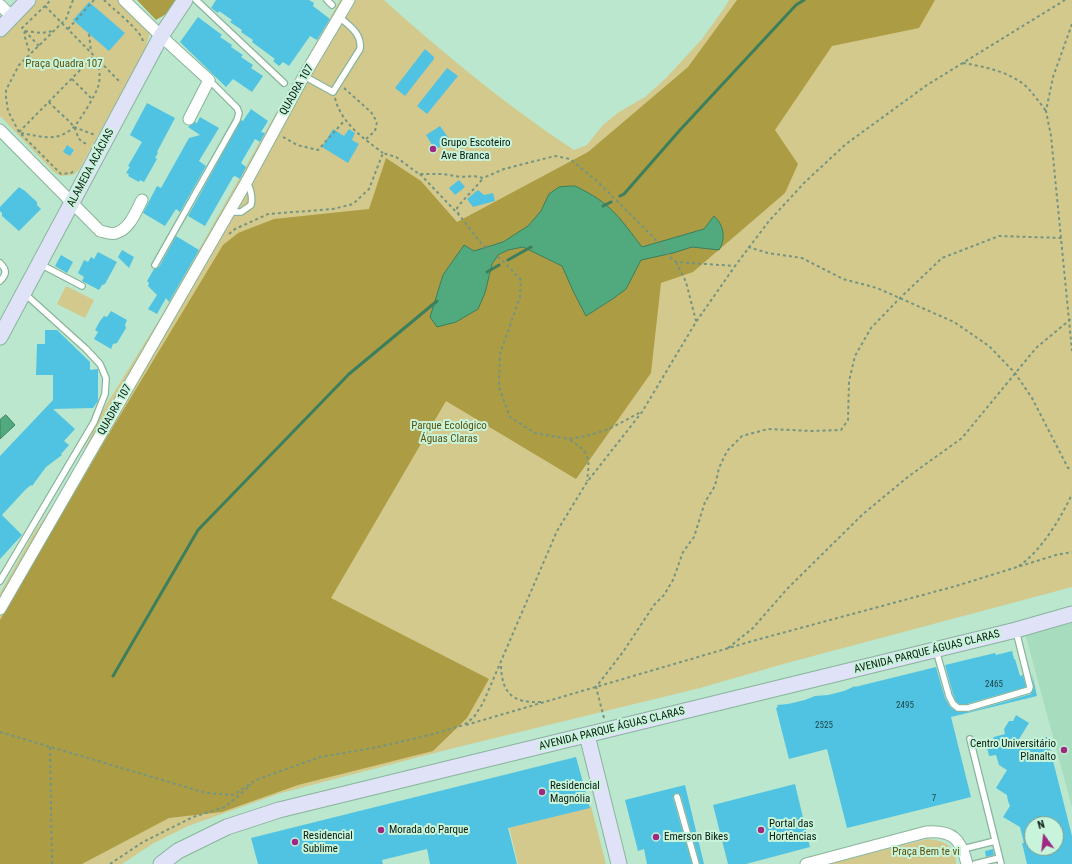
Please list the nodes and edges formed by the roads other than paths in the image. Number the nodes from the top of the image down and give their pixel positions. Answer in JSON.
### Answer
{"nodes":[{"id":1,"x":28,"y":0,"type":"edge"},
{"id":2,"x":124,"y":0,"type":"edge"},
{"id":3,"x":185,"y":0,"type":"edge"},
{"id":4,"x":196,"y":0,"type":"edge"},
{"id":5,"x":327,"y":0,"type":"edge"},
{"id":6,"x":349,"y":0,"type":"edge"},
{"id":7,"x":0,"y":5,"type":"edge"},
{"id":8,"x":332,"y":5,"type":"dead end"},
{"id":9,"x":12,"y":17,"type":"junction"},
{"id":10,"x":339,"y":17,"type":"junction"},
{"id":11,"x":0,"y":29,"type":"edge"},
{"id":12,"x":161,"y":36,"type":"junction"},
{"id":13,"x":304,"y":76,"type":"junction"},
{"id":14,"x":209,"y":80,"type":"junction"},
{"id":15,"x":284,"y":83,"type":"dead end"},
{"id":16,"x":189,"y":119,"type":"dead end"},
{"id":17,"x":0,"y":130,"type":"edge"},
{"id":18,"x":247,"y":181,"type":"junction"},
{"id":19,"x":142,"y":200,"type":"dead end"},
{"id":20,"x":72,"y":203,"type":"junction"},
{"id":21,"x":229,"y":212,"type":"junction"},
{"id":22,"x":0,"y":263,"type":"edge"},
{"id":23,"x":40,"y":264,"type":"junction"},
{"id":24,"x":155,"y":265,"type":"dead end"},
{"id":25,"x":0,"y":281,"type":"edge"},
{"id":26,"x":82,"y":286,"type":"dead end"},
{"id":27,"x":24,"y":293,"type":"junction"},
{"id":28,"x":0,"y":337,"type":"edge"},
{"id":29,"x":0,"y":581,"type":"edge"},
{"id":30,"x":0,"y":609,"type":"edge"},
{"id":31,"x":1072,"y":614,"type":"edge"},
{"id":32,"x":1016,"y":630,"type":"junction"},
{"id":33,"x":936,"y":650,"type":"junction"},
{"id":34,"x":588,"y":735,"type":"junction"},
{"id":35,"x":970,"y":739,"type":"dead end"},
{"id":36,"x":677,"y":797,"type":"dead end"},
{"id":37,"x":995,"y":841,"type":"junction"},
{"id":38,"x":963,"y":849,"type":"junction"},
{"id":39,"x":1000,"y":861,"type":"edge"},
{"id":40,"x":161,"y":864,"type":"edge"},
{"id":41,"x":619,"y":864,"type":"edge"},
{"id":42,"x":696,"y":864,"type":"edge"},
{"id":43,"x":806,"y":864,"type":"edge"},
{"id":44,"x":967,"y":864,"type":"edge"},
{"id":45,"x":975,"y":864,"type":"edge"}],
"edges":[{"from":1,"to":9,"type":"street"},
{"from":2,"to":12,"type":"street"},
{"from":3,"to":12,"type":"street","name":"ALAMEDA ACÁCIAS"},
{"from":4,"to":15,"type":"lane"},
{"from":5,"to":8,"type":"lane"},
{"from":6,"to":10,"type":"street","name":"QUADRA 107"},
{"from":7,"to":9,"type":"street"},
{"from":9,"to":11,"type":"street"},
{"from":10,"to":13,"type":"street","name":"QUADRA 107"},
{"from":10,"to":13,"type":"lane"},
{"from":12,"to":14,"type":"street"},
{"from":12,"to":20,"type":"street","name":"ALAMEDA ACÁCIAS"},
{"from":13,"to":18,"type":"street","name":"QUADRA 107"},
{"from":14,"to":16,"type":"street"},
{"from":14,"to":24,"type":"lane"},
{"from":17,"to":20,"type":"street"},
{"from":18,"to":21,"type":"street","name":"QUADRA 107"},
{"from":18,"to":21,"type":"lane"},
{"from":19,"to":20,"type":"street"},
{"from":20,"to":23,"type":"street","name":"ALAMEDA ACÁCIAS"},
{"from":21,"to":30,"type":"street","name":"QUADRA 107"},
{"from":22,"to":25,"type":"lane"},
{"from":23,"to":26,"type":"lane"},
{"from":23,"to":27,"type":"street","name":"ALAMEDA ACÁCIAS"},
{"from":27,"to":28,"type":"street","name":"ALAMEDA ACÁCIAS"},
{"from":27,"to":29,"type":"lane"},
{"from":31,"to":32,"type":"street","name":"AVENIDA PARQUE ÁGUAS CLARAS"},
{"from":32,"to":33,"type":"street","name":"AVENIDA PARQUE ÁGUAS CLARAS"},
{"from":32,"to":33,"type":"lane"},
{"from":33,"to":34,"type":"street","name":"AVENIDA PARQUE ÁGUAS CLARAS"},
{"from":34,"to":40,"type":"street","name":"AVENIDA PARQUE ÁGUAS CLARAS"},
{"from":34,"to":41,"type":"street"},
{"from":35,"to":37,"type":"lane"},
{"from":36,"to":42,"type":"lane"},
{"from":37,"to":38,"type":"lane"},
{"from":37,"to":39,"type":"lane"},
{"from":38,"to":43,"type":"street"},
{"from":38,"to":44,"type":"street"},
{"from":39,"to":45,"type":"lane"}]}
